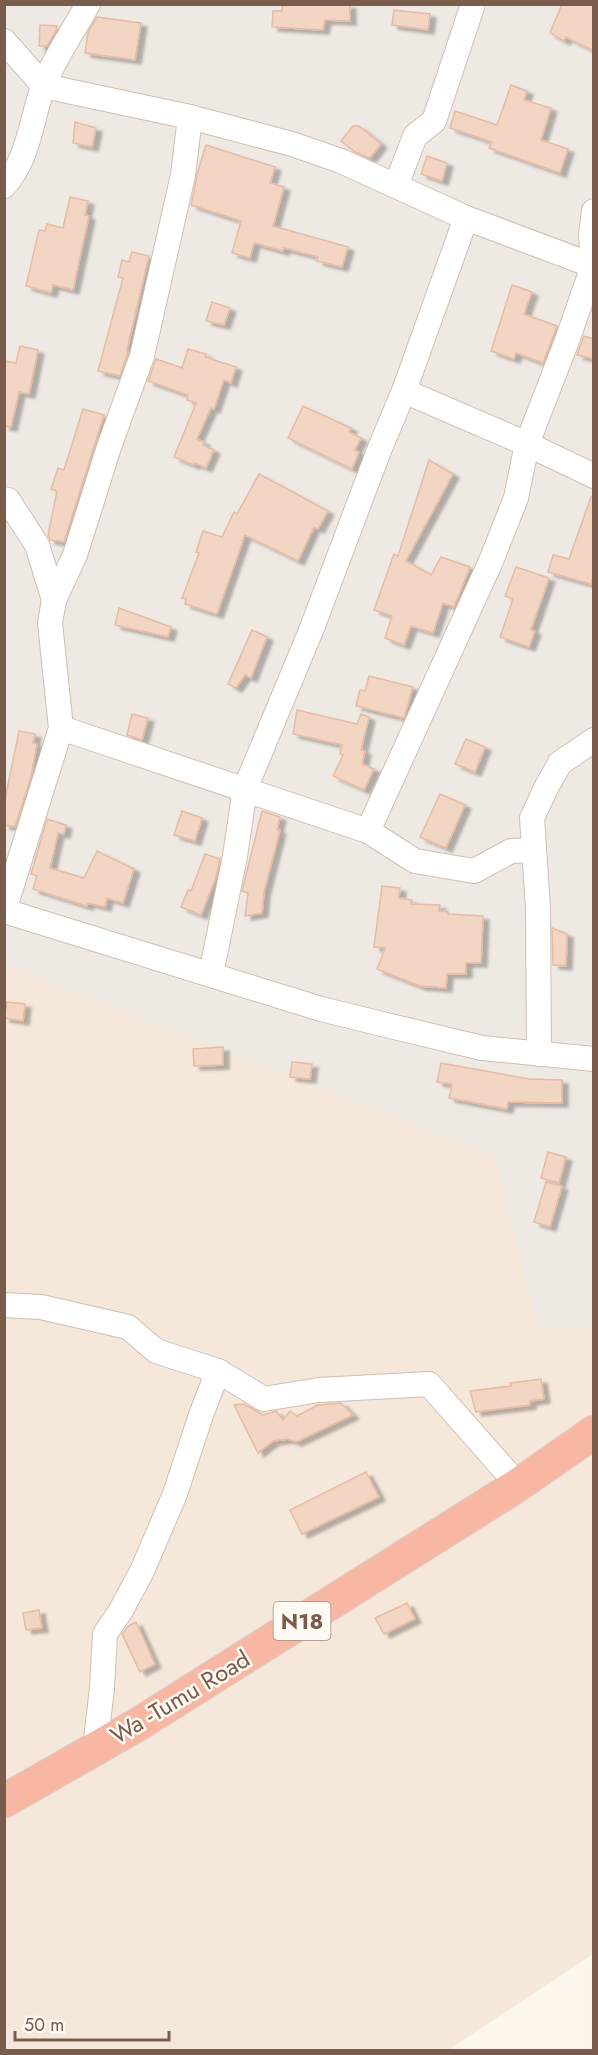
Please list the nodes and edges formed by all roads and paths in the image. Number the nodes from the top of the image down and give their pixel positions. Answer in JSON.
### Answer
{"nodes":[{"id":1,"x":88,"y":4,"type":"edge"},
{"id":2,"x":473,"y":4,"type":"edge"},
{"id":3,"x":4,"y":41,"type":"edge"},
{"id":4,"x":44,"y":86,"type":"junction"},
{"id":5,"x":190,"y":117,"type":"junction"},
{"id":6,"x":4,"y":186,"type":"edge"},
{"id":7,"x":396,"y":186,"type":"junction"},
{"id":8,"x":594,"y":211,"type":"edge"},
{"id":9,"x":466,"y":218,"type":"junction"},
{"id":10,"x":593,"y":266,"type":"edge"},
{"id":11,"x":404,"y":391,"type":"junction"},
{"id":12,"x":527,"y":444,"type":"junction"},
{"id":13,"x":594,"y":476,"type":"edge"},
{"id":14,"x":4,"y":500,"type":"edge"},
{"id":15,"x":54,"y":600,"type":"junction"},
{"id":16,"x":61,"y":728,"type":"junction"},
{"id":17,"x":594,"y":740,"type":"edge"},
{"id":18,"x":245,"y":789,"type":"junction"},
{"id":19,"x":368,"y":831,"type":"junction"},
{"id":20,"x":533,"y":849,"type":"junction"},
{"id":21,"x":211,"y":974,"type":"junction"},
{"id":22,"x":539,"y":1054,"type":"junction"},
{"id":23,"x":593,"y":1062,"type":"edge"},
{"id":24,"x":4,"y":1305,"type":"edge"},
{"id":25,"x":218,"y":1371,"type":"junction"},
{"id":26,"x":594,"y":1432,"type":"edge"},
{"id":27,"x":518,"y":1485,"type":"junction"},
{"id":28,"x":95,"y":1748,"type":"junction"},
{"id":29,"x":4,"y":1801,"type":"edge"}],
"edges":[{"from":1,"to":4,"type":"street"},
{"from":2,"to":7,"type":"street"},
{"from":3,"to":4,"type":"street"},
{"from":4,"to":5,"type":"street"},
{"from":4,"to":6,"type":"street"},
{"from":5,"to":7,"type":"street"},
{"from":5,"to":15,"type":"street"},
{"from":7,"to":9,"type":"street"},
{"from":8,"to":10,"type":"street"},
{"from":9,"to":10,"type":"street"},
{"from":9,"to":11,"type":"street"},
{"from":10,"to":12,"type":"street"},
{"from":11,"to":12,"type":"street"},
{"from":11,"to":18,"type":"street"},
{"from":12,"to":13,"type":"street"},
{"from":12,"to":19,"type":"street"},
{"from":14,"to":15,"type":"street"},
{"from":15,"to":16,"type":"street"},
{"from":16,"to":18,"type":"street"},
{"from":16,"to":21,"type":"street"},
{"from":17,"to":20,"type":"street"},
{"from":18,"to":19,"type":"street"},
{"from":18,"to":21,"type":"street"},
{"from":19,"to":20,"type":"street"},
{"from":20,"to":22,"type":"street"},
{"from":21,"to":22,"type":"street"},
{"from":22,"to":23,"type":"street"},
{"from":24,"to":25,"type":"street"},
{"from":25,"to":27,"type":"street"},
{"from":25,"to":28,"type":"street"},
{"from":26,"to":27,"type":"highway","name":"Wa -Tumu Road","number":"N18"},
{"from":27,"to":28,"type":"highway","name":"Wa -Tumu Road","number":"N18"},
{"from":28,"to":29,"type":"highway","name":"Wa -Tumu Road","number":"N18"}]}
